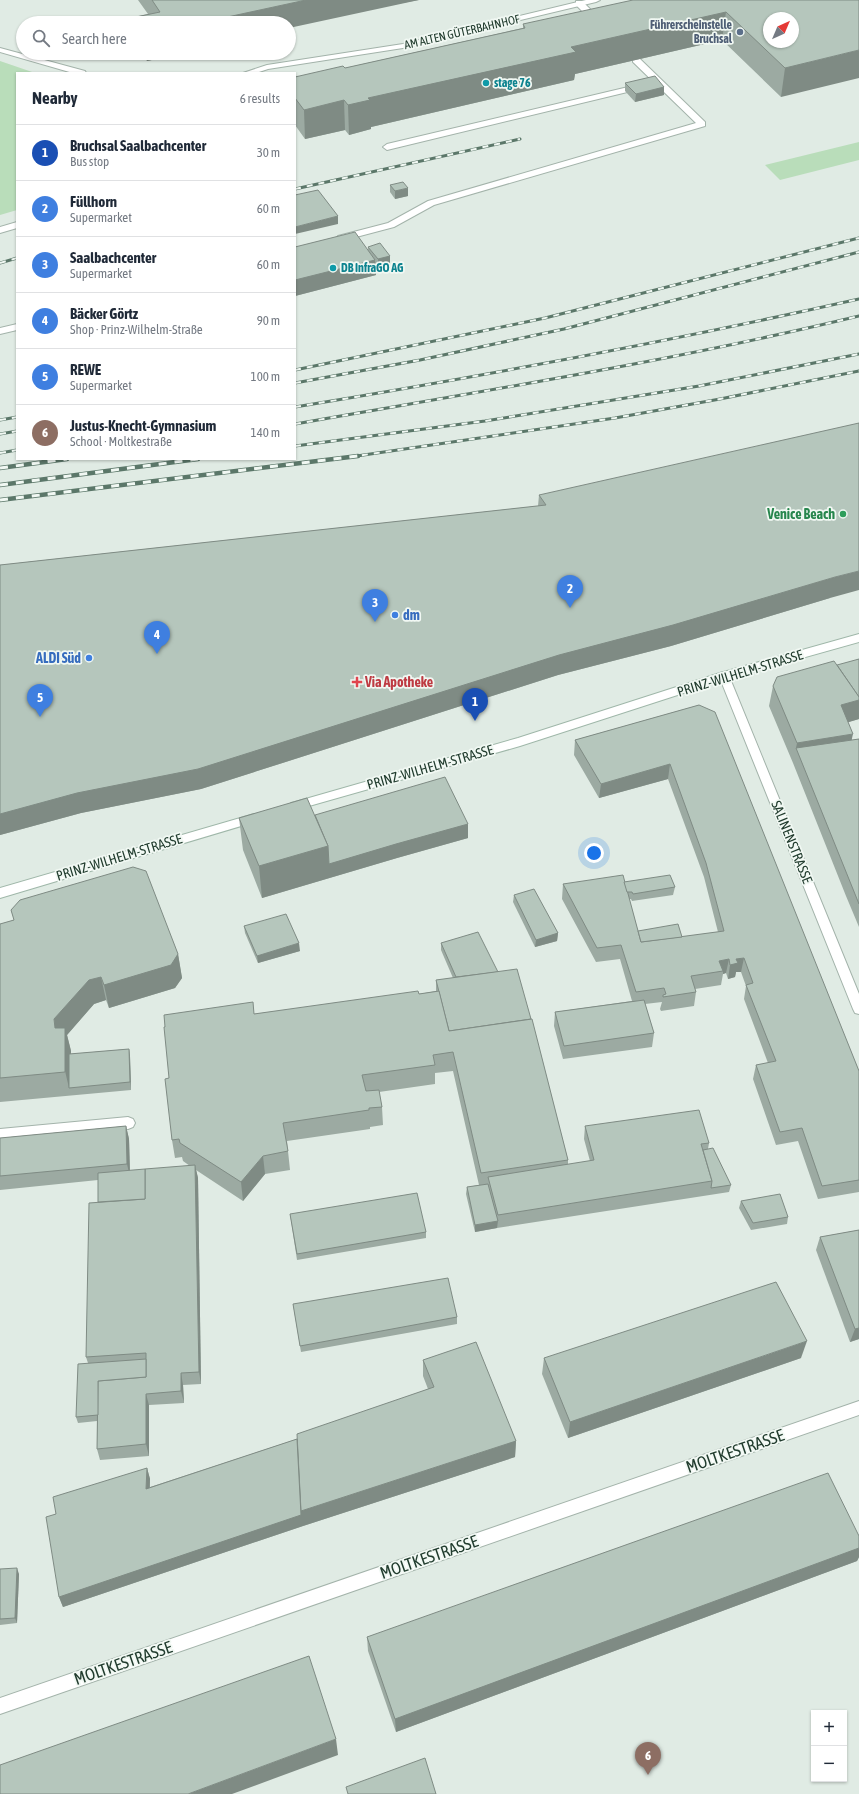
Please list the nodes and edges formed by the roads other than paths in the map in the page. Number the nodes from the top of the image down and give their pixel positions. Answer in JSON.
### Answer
{"nodes":[{"id":1,"x":596,"y":0,"type":"edge"},
{"id":2,"x":579,"y":4,"type":"junction"},
{"id":3,"x":604,"y":28,"type":"edge"},
{"id":4,"x":0,"y":50,"type":"edge"},
{"id":5,"x":16,"y":55,"type":"edge"},
{"id":6,"x":326,"y":59,"type":"junction"},
{"id":7,"x":34,"y":60,"type":"edge"},
{"id":8,"x":636,"y":60,"type":"edge"},
{"id":9,"x":37,"y":61,"type":"junction"},
{"id":10,"x":53,"y":72,"type":"edge"},
{"id":11,"x":78,"y":72,"type":"edge"},
{"id":12,"x":250,"y":72,"type":"edge"},
{"id":13,"x":293,"y":72,"type":"edge"},
{"id":14,"x":658,"y":82,"type":"junction"},
{"id":15,"x":388,"y":147,"type":"dead end"},
{"id":16,"x":16,"y":224,"type":"edge"},
{"id":17,"x":0,"y":230,"type":"edge"},
{"id":18,"x":332,"y":241,"type":"edge"},
{"id":19,"x":16,"y":327,"type":"edge"},
{"id":20,"x":0,"y":331,"type":"edge"},
{"id":21,"x":859,"y":638,"type":"edge"},
{"id":22,"x":724,"y":676,"type":"junction"},
{"id":23,"x":286,"y":808,"type":"edge"},
{"id":24,"x":264,"y":815,"type":"edge"},
{"id":25,"x":0,"y":893,"type":"edge"},
{"id":26,"x":859,"y":1009,"type":"edge"},
{"id":27,"x":128,"y":1123,"type":"dead end"},
{"id":28,"x":0,"y":1135,"type":"edge"},
{"id":29,"x":859,"y":1408,"type":"edge"},
{"id":30,"x":0,"y":1706,"type":"edge"}],
"edges":[{"from":1,"to":2,"type":"street","name":"AM ALTEN GÜTERBAHNHOF"},
{"from":2,"to":3,"type":"street"},
{"from":2,"to":6,"type":"street","name":"AM ALTEN GÜTERBAHNHOF"},
{"from":4,"to":5,"type":"street"},
{"from":6,"to":12,"type":"street"},
{"from":6,"to":13,"type":"street"},
{"from":7,"to":9,"type":"street"},
{"from":8,"to":14,"type":"street"},
{"from":9,"to":10,"type":"street"},
{"from":9,"to":11,"type":"street"},
{"from":14,"to":15,"type":"street"},
{"from":14,"to":18,"type":"street"},
{"from":16,"to":17,"type":"street"},
{"from":19,"to":20,"type":"street"},
{"from":21,"to":22,"type":"street","name":"PRINZ-WILHELM-STRASSE"},
{"from":22,"to":23,"type":"street","name":"PRINZ-WILHELM-STRASSE"},
{"from":22,"to":26,"type":"street","name":"SALINENSTRASSE"},
{"from":24,"to":25,"type":"street","name":"PRINZ-WILHELM-STRASSE"},
{"from":27,"to":28,"type":"street"},
{"from":29,"to":30,"type":"street","name":"MOLTKESTRASSE"}]}
